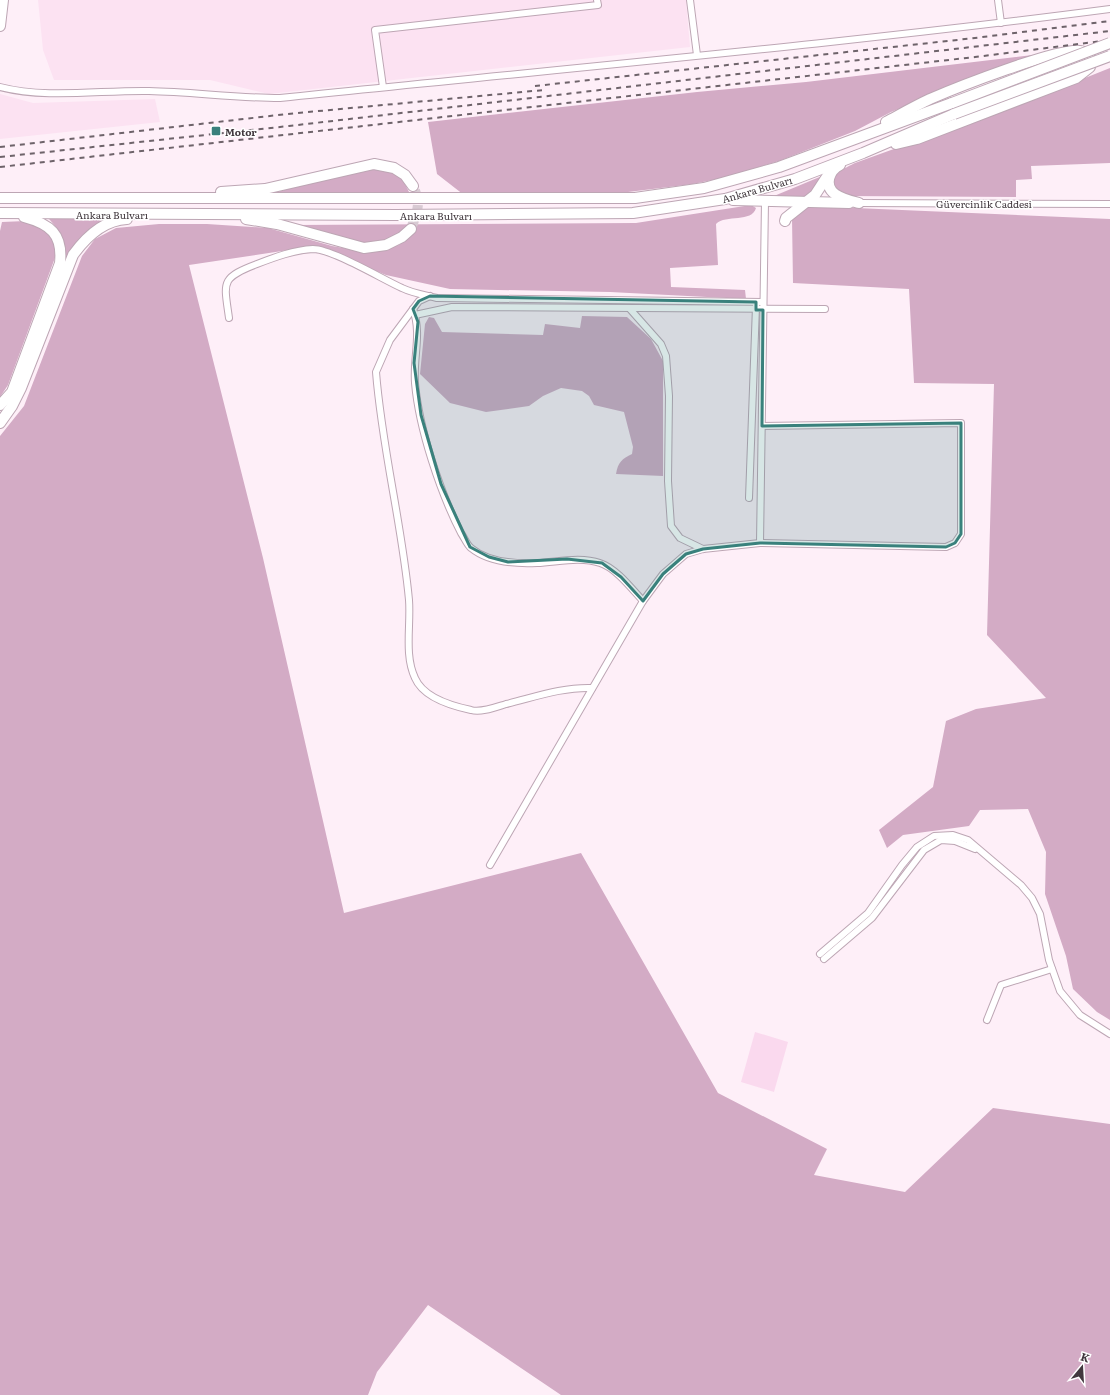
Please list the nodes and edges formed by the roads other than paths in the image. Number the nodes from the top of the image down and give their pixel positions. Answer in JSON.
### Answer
{"nodes":[{"id":1,"x":4,"y":0,"type":"edge"},
{"id":2,"x":597,"y":0,"type":"edge"},
{"id":3,"x":690,"y":0,"type":"edge"},
{"id":4,"x":998,"y":0,"type":"edge"},
{"id":5,"x":1110,"y":9,"type":"edge"},
{"id":6,"x":1001,"y":23,"type":"junction"},
{"id":7,"x":0,"y":26,"type":"edge"},
{"id":8,"x":1110,"y":43,"type":"edge"},
{"id":9,"x":697,"y":55,"type":"junction"},
{"id":10,"x":1110,"y":56,"type":"edge"},
{"id":11,"x":0,"y":87,"type":"edge"},
{"id":12,"x":383,"y":87,"type":"junction"},
{"id":13,"x":846,"y":143,"type":"junction"},
{"id":14,"x":863,"y":153,"type":"junction"},
{"id":15,"x":836,"y":167,"type":"junction"},
{"id":16,"x":413,"y":186,"type":"tunnel mouth"},
{"id":17,"x":0,"y":198,"type":"edge"},
{"id":18,"x":130,"y":198,"type":"junction"},
{"id":19,"x":725,"y":199,"type":"junction"},
{"id":20,"x":765,"y":201,"type":"junction"},
{"id":21,"x":802,"y":203,"type":"junction"},
{"id":22,"x":859,"y":203,"type":"junction"},
{"id":23,"x":1110,"y":204,"type":"edge"},
{"id":24,"x":4,"y":213,"type":"edge"},
{"id":25,"x":207,"y":213,"type":"junction"},
{"id":26,"x":785,"y":221,"type":"dead end"},
{"id":27,"x":411,"y":229,"type":"tunnel mouth"},
{"id":28,"x":430,"y":296,"type":"junction"},
{"id":29,"x":756,"y":302,"type":"junction"},
{"id":30,"x":763,"y":302,"type":"junction"},
{"id":31,"x":630,"y":309,"type":"junction"},
{"id":32,"x":825,"y":309,"type":"dead end"},
{"id":33,"x":756,"y":310,"type":"junction"},
{"id":34,"x":764,"y":310,"type":"junction"},
{"id":35,"x":414,"y":312,"type":"junction"},
{"id":36,"x":229,"y":318,"type":"dead end"},
{"id":37,"x":0,"y":405,"type":"edge"},
{"id":38,"x":0,"y":423,"type":"edge"},
{"id":39,"x":762,"y":426,"type":"junction"},
{"id":40,"x":749,"y":498,"type":"dead end"},
{"id":41,"x":760,"y":543,"type":"junction"},
{"id":42,"x":703,"y":549,"type":"junction"},
{"id":43,"x":642,"y":601,"type":"junction"},
{"id":44,"x":592,"y":688,"type":"junction"},
{"id":45,"x":490,"y":865,"type":"dead end"},
{"id":46,"x":822,"y":956,"type":"dead end"},
{"id":47,"x":1052,"y":969,"type":"junction"},
{"id":48,"x":987,"y":1020,"type":"dead end"},
{"id":49,"x":1110,"y":1034,"type":"edge"}],
"edges":[{"from":1,"to":7,"type":"main road"},
{"from":2,"to":12,"type":"street"},
{"from":3,"to":9,"type":"street"},
{"from":4,"to":6,"type":"street"},
{"from":5,"to":6,"type":"street"},
{"from":6,"to":9,"type":"street"},
{"from":8,"to":13,"type":"main road","name":"Ankara Bulvarı","bridge":true},
{"from":9,"to":12,"type":"street"},
{"from":10,"to":14,"type":"main road","name":"Ankara Bulvarı","bridge":true},
{"from":11,"to":12,"type":"street"},
{"from":13,"to":14,"type":"main road","name":"Ankara Bulvarı"},
{"from":13,"to":18,"type":"main road","name":"Ankara Bulvarı"},
{"from":14,"to":15,"type":"main road"},
{"from":14,"to":19,"type":"main road","name":"Ankara Bulvarı"},
{"from":15,"to":21,"type":"main road"},
{"from":15,"to":22,"type":"main road"},
{"from":16,"to":18,"type":"main road"},
{"from":17,"to":18,"type":"main road","name":"Ankara Bulvarı"},
{"from":19,"to":20,"type":"main road"},
{"from":19,"to":25,"type":"main road","name":"Ankara Bulvarı"},
{"from":20,"to":21,"type":"main road"},
{"from":20,"to":30,"type":"street"},
{"from":21,"to":22,"type":"main road"},
{"from":21,"to":26,"type":"main road"},
{"from":22,"to":23,"type":"street","name":"Güvercinlik Caddesi"},
{"from":24,"to":25,"type":"main road","name":"Ankara Bulvarı"},
{"from":24,"to":37,"type":"main road"},
{"from":25,"to":27,"type":"main road"},
{"from":25,"to":38,"type":"main road"},
{"from":28,"to":29,"type":"street"},
{"from":28,"to":35,"type":"street"},
{"from":28,"to":36,"type":"street"},
{"from":29,"to":30,"type":"street"},
{"from":29,"to":33,"type":"street"},
{"from":30,"to":34,"type":"street"},
{"from":31,"to":33,"type":"street"},
{"from":31,"to":35,"type":"street"},
{"from":31,"to":42,"type":"street"},
{"from":32,"to":34,"type":"street"},
{"from":33,"to":34,"type":"street"},
{"from":33,"to":40,"type":"street"},
{"from":34,"to":39,"type":"street"},
{"from":35,"to":43,"type":"street"},
{"from":35,"to":44,"type":"street"},
{"from":39,"to":41,"type":"street"},
{"from":39,"to":41,"type":"street"},
{"from":41,"to":42,"type":"street"},
{"from":42,"to":43,"type":"street"},
{"from":43,"to":44,"type":"street"},
{"from":44,"to":45,"type":"street"},
{"from":46,"to":47,"type":"street"},
{"from":47,"to":48,"type":"street"},
{"from":47,"to":49,"type":"street"}]}
